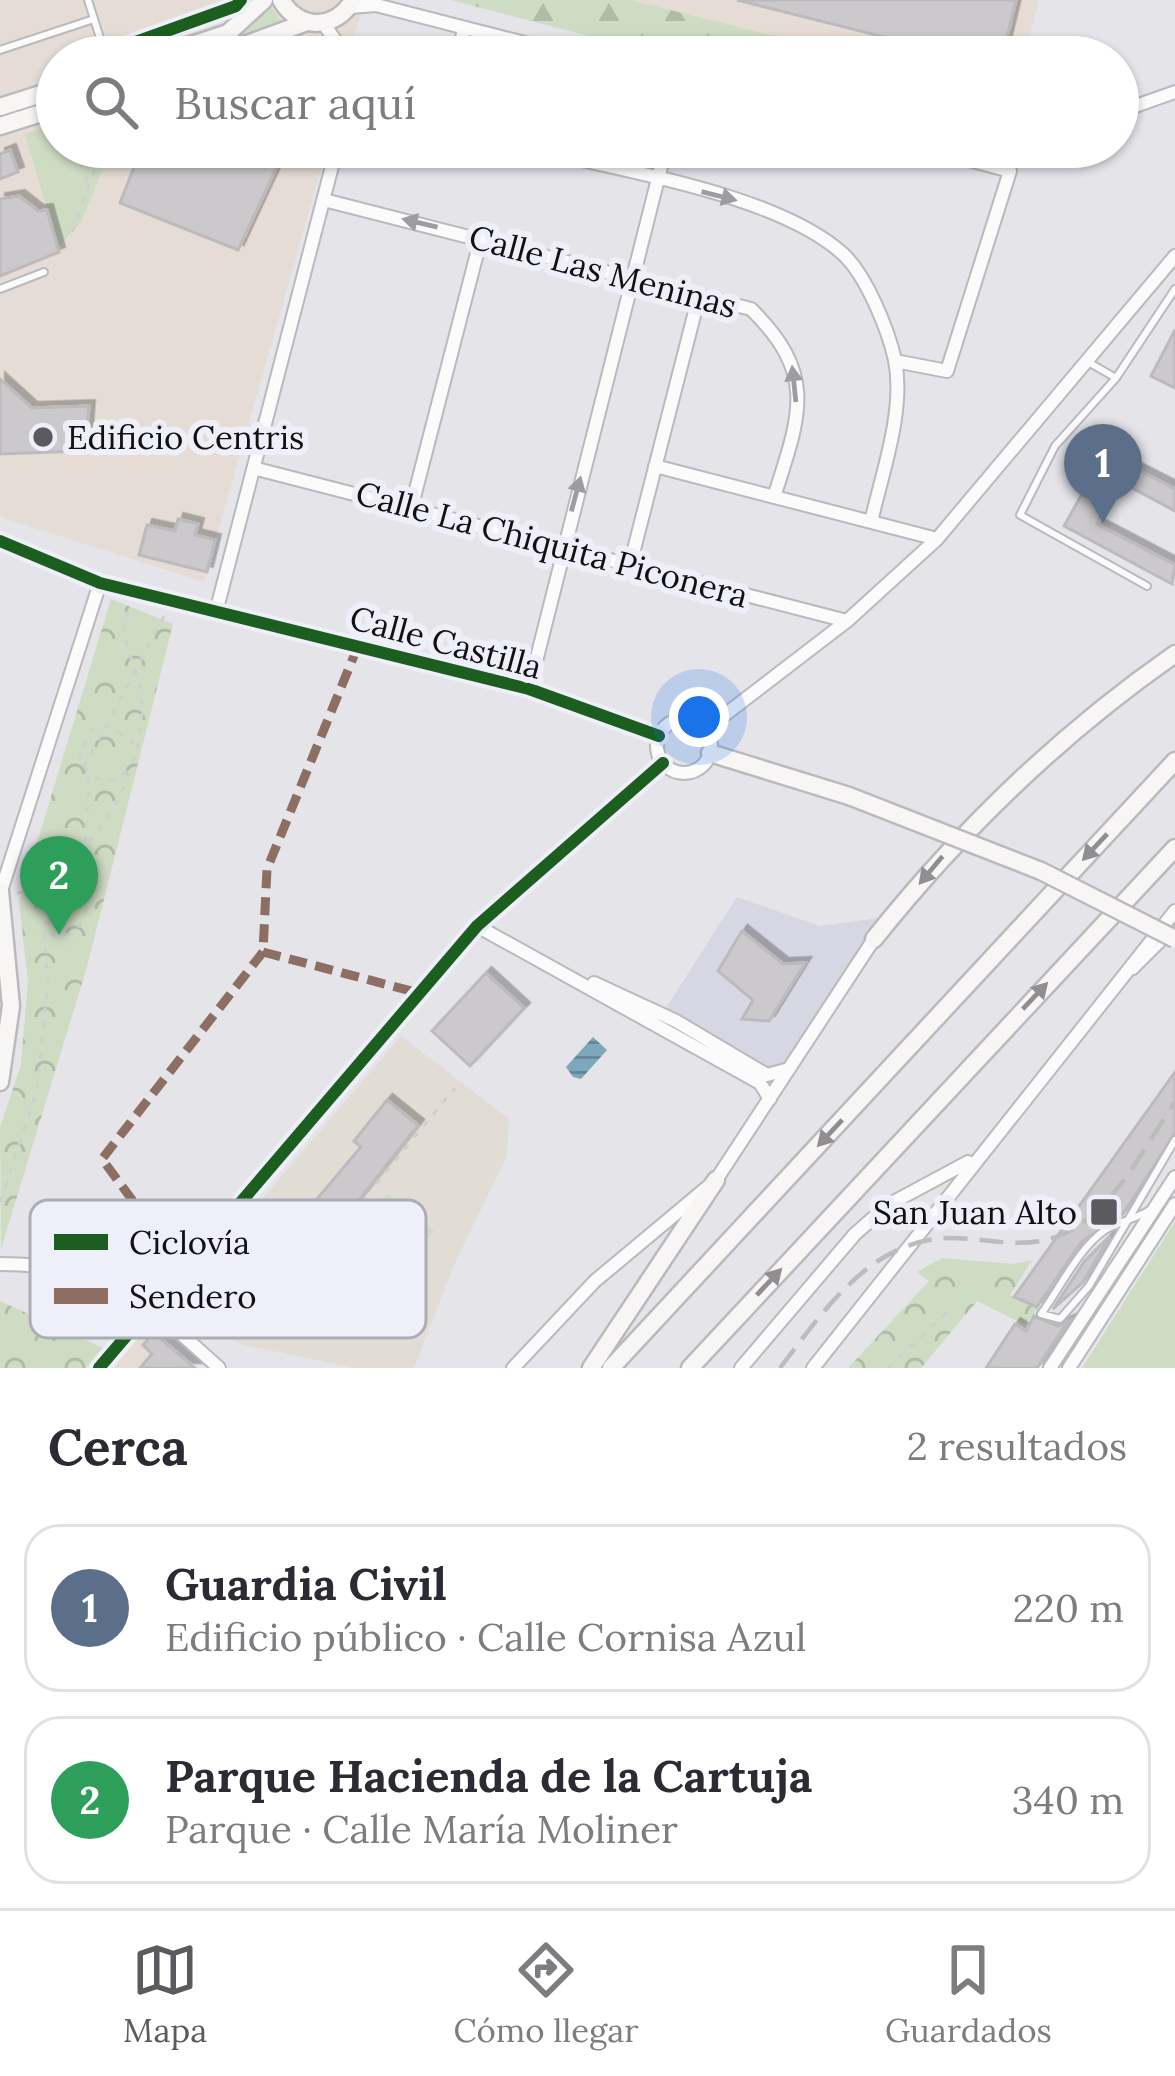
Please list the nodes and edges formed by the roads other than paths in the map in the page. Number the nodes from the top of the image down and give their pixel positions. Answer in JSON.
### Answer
{"nodes":[{"id":1,"x":88,"y":0,"type":"edge"},
{"id":2,"x":264,"y":0,"type":"edge"},
{"id":3,"x":281,"y":0,"type":"edge"},
{"id":4,"x":352,"y":3,"type":"edge"},
{"id":5,"x":94,"y":20,"type":"junction"},
{"id":6,"x":315,"y":23,"type":"junction"},
{"id":7,"x":464,"y":30,"type":"junction"},
{"id":8,"x":44,"y":36,"type":"edge"},
{"id":9,"x":99,"y":36,"type":"edge"},
{"id":10,"x":219,"y":36,"type":"edge"},
{"id":11,"x":276,"y":36,"type":"edge"},
{"id":12,"x":327,"y":36,"type":"edge"},
{"id":13,"x":462,"y":36,"type":"edge"},
{"id":14,"x":490,"y":36,"type":"edge"},
{"id":15,"x":36,"y":39,"type":"edge"},
{"id":16,"x":0,"y":50,"type":"edge"},
{"id":17,"x":1175,"y":92,"type":"edge"},
{"id":18,"x":36,"y":96,"type":"edge"},
{"id":19,"x":1139,"y":103,"type":"edge"},
{"id":20,"x":0,"y":107,"type":"edge"},
{"id":21,"x":1139,"y":107,"type":"edge"},
{"id":22,"x":36,"y":115,"type":"edge"},
{"id":23,"x":0,"y":126,"type":"edge"},
{"id":24,"x":332,"y":168,"type":"edge"},
{"id":25,"x":607,"y":168,"type":"edge"},
{"id":26,"x":661,"y":168,"type":"edge"},
{"id":27,"x":999,"y":168,"type":"edge"},
{"id":28,"x":658,"y":181,"type":"junction"},
{"id":29,"x":324,"y":200,"type":"junction"},
{"id":30,"x":481,"y":238,"type":"junction"},
{"id":31,"x":1175,"y":256,"type":"edge"},
{"id":32,"x":44,"y":272,"type":"dead end"},
{"id":33,"x":632,"y":280,"type":"junction"},
{"id":34,"x":0,"y":289,"type":"edge"},
{"id":35,"x":1175,"y":289,"type":"edge"},
{"id":36,"x":699,"y":296,"type":"junction"},
{"id":37,"x":895,"y":361,"type":"junction"},
{"id":38,"x":1088,"y":362,"type":"junction"},
{"id":39,"x":1116,"y":378,"type":"junction"},
{"id":40,"x":655,"y":466,"type":"junction"},
{"id":41,"x":257,"y":470,"type":"junction"},
{"id":42,"x":774,"y":497,"type":"junction"},
{"id":43,"x":412,"y":505,"type":"junction"},
{"id":44,"x":872,"y":522,"type":"junction"},
{"id":45,"x":937,"y":539,"type":"junction"},
{"id":46,"x":0,"y":541,"type":"edge"},
{"id":47,"x":562,"y":547,"type":"junction"},
{"id":48,"x":630,"y":565,"type":"junction"},
{"id":49,"x":1147,"y":586,"type":"dead end"},
{"id":50,"x":98,"y":589,"type":"junction"},
{"id":51,"x":216,"y":612,"type":"junction"},
{"id":52,"x":847,"y":621,"type":"junction"},
{"id":53,"x":1175,"y":655,"type":"edge"},
{"id":54,"x":529,"y":689,"type":"junction"},
{"id":55,"x":705,"y":730,"type":"junction"},
{"id":56,"x":659,"y":736,"type":"junction"},
{"id":57,"x":710,"y":753,"type":"junction"},
{"id":58,"x":1175,"y":761,"type":"edge"},
{"id":59,"x":663,"y":763,"type":"junction"},
{"id":60,"x":1175,"y":848,"type":"edge"},
{"id":61,"x":0,"y":893,"type":"edge"},
{"id":62,"x":1175,"y":911,"type":"edge"},
{"id":63,"x":477,"y":926,"type":"junction"},
{"id":64,"x":1175,"y":930,"type":"edge"},
{"id":65,"x":874,"y":938,"type":"joint"},
{"id":66,"x":1175,"y":939,"type":"edge"},
{"id":67,"x":564,"y":974,"type":"junction"},
{"id":68,"x":5,"y":1007,"type":"edge"},
{"id":69,"x":1093,"y":1012,"type":"junction"},
{"id":70,"x":790,"y":1068,"type":"junction"},
{"id":71,"x":0,"y":1082,"type":"edge"},
{"id":72,"x":770,"y":1099,"type":"junction"},
{"id":73,"x":1175,"y":1140,"type":"edge"},
{"id":74,"x":978,"y":1156,"type":"junction"},
{"id":75,"x":1175,"y":1178,"type":"edge"},
{"id":76,"x":716,"y":1180,"type":"junction"},
{"id":77,"x":240,"y":1200,"type":"edge"},
{"id":78,"x":1156,"y":1204,"type":"junction"},
{"id":79,"x":1175,"y":1204,"type":"edge"},
{"id":80,"x":0,"y":1264,"type":"edge"},
{"id":81,"x":30,"y":1266,"type":"edge"},
{"id":82,"x":123,"y":1338,"type":"edge"},
{"id":83,"x":185,"y":1338,"type":"edge"},
{"id":84,"x":99,"y":1368,"type":"edge"},
{"id":85,"x":219,"y":1368,"type":"edge"},
{"id":86,"x":513,"y":1368,"type":"edge"},
{"id":87,"x":591,"y":1368,"type":"edge"},
{"id":88,"x":611,"y":1368,"type":"edge"},
{"id":89,"x":690,"y":1368,"type":"edge"},
{"id":90,"x":741,"y":1368,"type":"edge"},
{"id":91,"x":813,"y":1368,"type":"edge"},
{"id":92,"x":1050,"y":1368,"type":"edge"},
{"id":93,"x":1069,"y":1368,"type":"edge"}],
"edges":[{"from":1,"to":5,"type":"lane"},
{"from":2,"to":10,"type":"main road"},
{"from":3,"to":6,"type":"main road"},
{"from":4,"to":6,"type":"main road"},
{"from":4,"to":7,"type":"street"},
{"from":5,"to":8,"type":"lane"},
{"from":5,"to":9,"type":"lane"},
{"from":6,"to":11,"type":"main road"},
{"from":6,"to":12,"type":"street"},
{"from":7,"to":13,"type":"street"},
{"from":7,"to":14,"type":"street"},
{"from":15,"to":16,"type":"lane"},
{"from":17,"to":19,"type":"lane"},
{"from":17,"to":21,"type":"lane"},
{"from":18,"to":20,"type":"main road"},
{"from":22,"to":23,"type":"main road"},
{"from":24,"to":29,"type":"street"},
{"from":25,"to":28,"type":"street"},
{"from":26,"to":28,"type":"street"},
{"from":27,"to":37,"type":"street"},
{"from":28,"to":33,"type":"street"},
{"from":28,"to":37,"type":"street","one_way":true},
{"from":30,"to":29,"type":"street","name":"Calle Las Meninas","one_way":true},
{"from":29,"to":41,"type":"street"},
{"from":30,"to":33,"type":"street","name":"Calle Las Meninas"},
{"from":30,"to":43,"type":"street"},
{"from":31,"to":38,"type":"street"},
{"from":32,"to":34,"type":"lane"},
{"from":33,"to":36,"type":"street","name":"Calle Las Meninas"},
{"from":47,"to":33,"type":"street","one_way":true},
{"from":35,"to":39,"type":"lane"},
{"from":36,"to":40,"type":"street"},
{"from":42,"to":36,"type":"street","name":"Calle Las Meninas","one_way":true},
{"from":37,"to":44,"type":"street"},
{"from":38,"to":39,"type":"lane"},
{"from":38,"to":45,"type":"street"},
{"from":39,"to":49,"type":"lane"},
{"from":40,"to":42,"type":"street"},
{"from":40,"to":48,"type":"street"},
{"from":41,"to":43,"type":"street","name":"Calle La Chiquita Piconera"},
{"from":41,"to":51,"type":"street"},
{"from":42,"to":44,"type":"street"},
{"from":43,"to":47,"type":"street","name":"Calle La Chiquita Piconera"},
{"from":44,"to":45,"type":"street"},
{"from":45,"to":52,"type":"street"},
{"from":46,"to":50,"type":"street","name":"Calle Castilla"},
{"from":47,"to":48,"type":"street","name":"Calle La Chiquita Piconera"},
{"from":47,"to":54,"type":"street"},
{"from":48,"to":52,"type":"street","name":"Calle La Chiquita Piconera"},
{"from":50,"to":51,"type":"street","name":"Calle Castilla"},
{"from":50,"to":61,"type":"street"},
{"from":51,"to":54,"type":"street","name":"Calle Castilla"},
{"from":52,"to":55,"type":"street"},
{"from":53,"to":65,"type":"main road","one_way":true},
{"from":54,"to":56,"type":"street","name":"Calle Castilla"},
{"from":55,"to":56,"type":"street"},
{"from":55,"to":57,"type":"street"},
{"from":56,"to":59,"type":"street"},
{"from":57,"to":59,"type":"street"},
{"from":57,"to":66,"type":"main road","bridge":true},
{"from":58,"to":88,"type":"main road","one_way":true},
{"from":59,"to":63,"type":"street"},
{"from":89,"to":60,"type":"main road","one_way":true},
{"from":61,"to":68,"type":"main road"},
{"from":62,"to":69,"type":"street"},
{"from":63,"to":67,"type":"street"},
{"from":63,"to":77,"type":"street"},
{"from":64,"to":69,"type":"lane"},
{"from":65,"to":70,"type":"street"},
{"from":67,"to":70,"type":"street"},
{"from":67,"to":72,"type":"street"},
{"from":68,"to":71,"type":"main road"},
{"from":69,"to":74,"type":"street"},
{"from":70,"to":72,"type":"street"},
{"from":72,"to":76,"type":"street"},
{"from":73,"to":78,"type":"lane"},
{"from":74,"to":90,"type":"street"},
{"from":74,"to":91,"type":"street"},
{"from":75,"to":78,"type":"street"},
{"from":76,"to":86,"type":"street"},
{"from":76,"to":87,"type":"main road"},
{"from":78,"to":92,"type":"street"},
{"from":79,"to":93,"type":"street"},
{"from":80,"to":81,"type":"street"},
{"from":82,"to":84,"type":"street"},
{"from":83,"to":85,"type":"street"}]}
